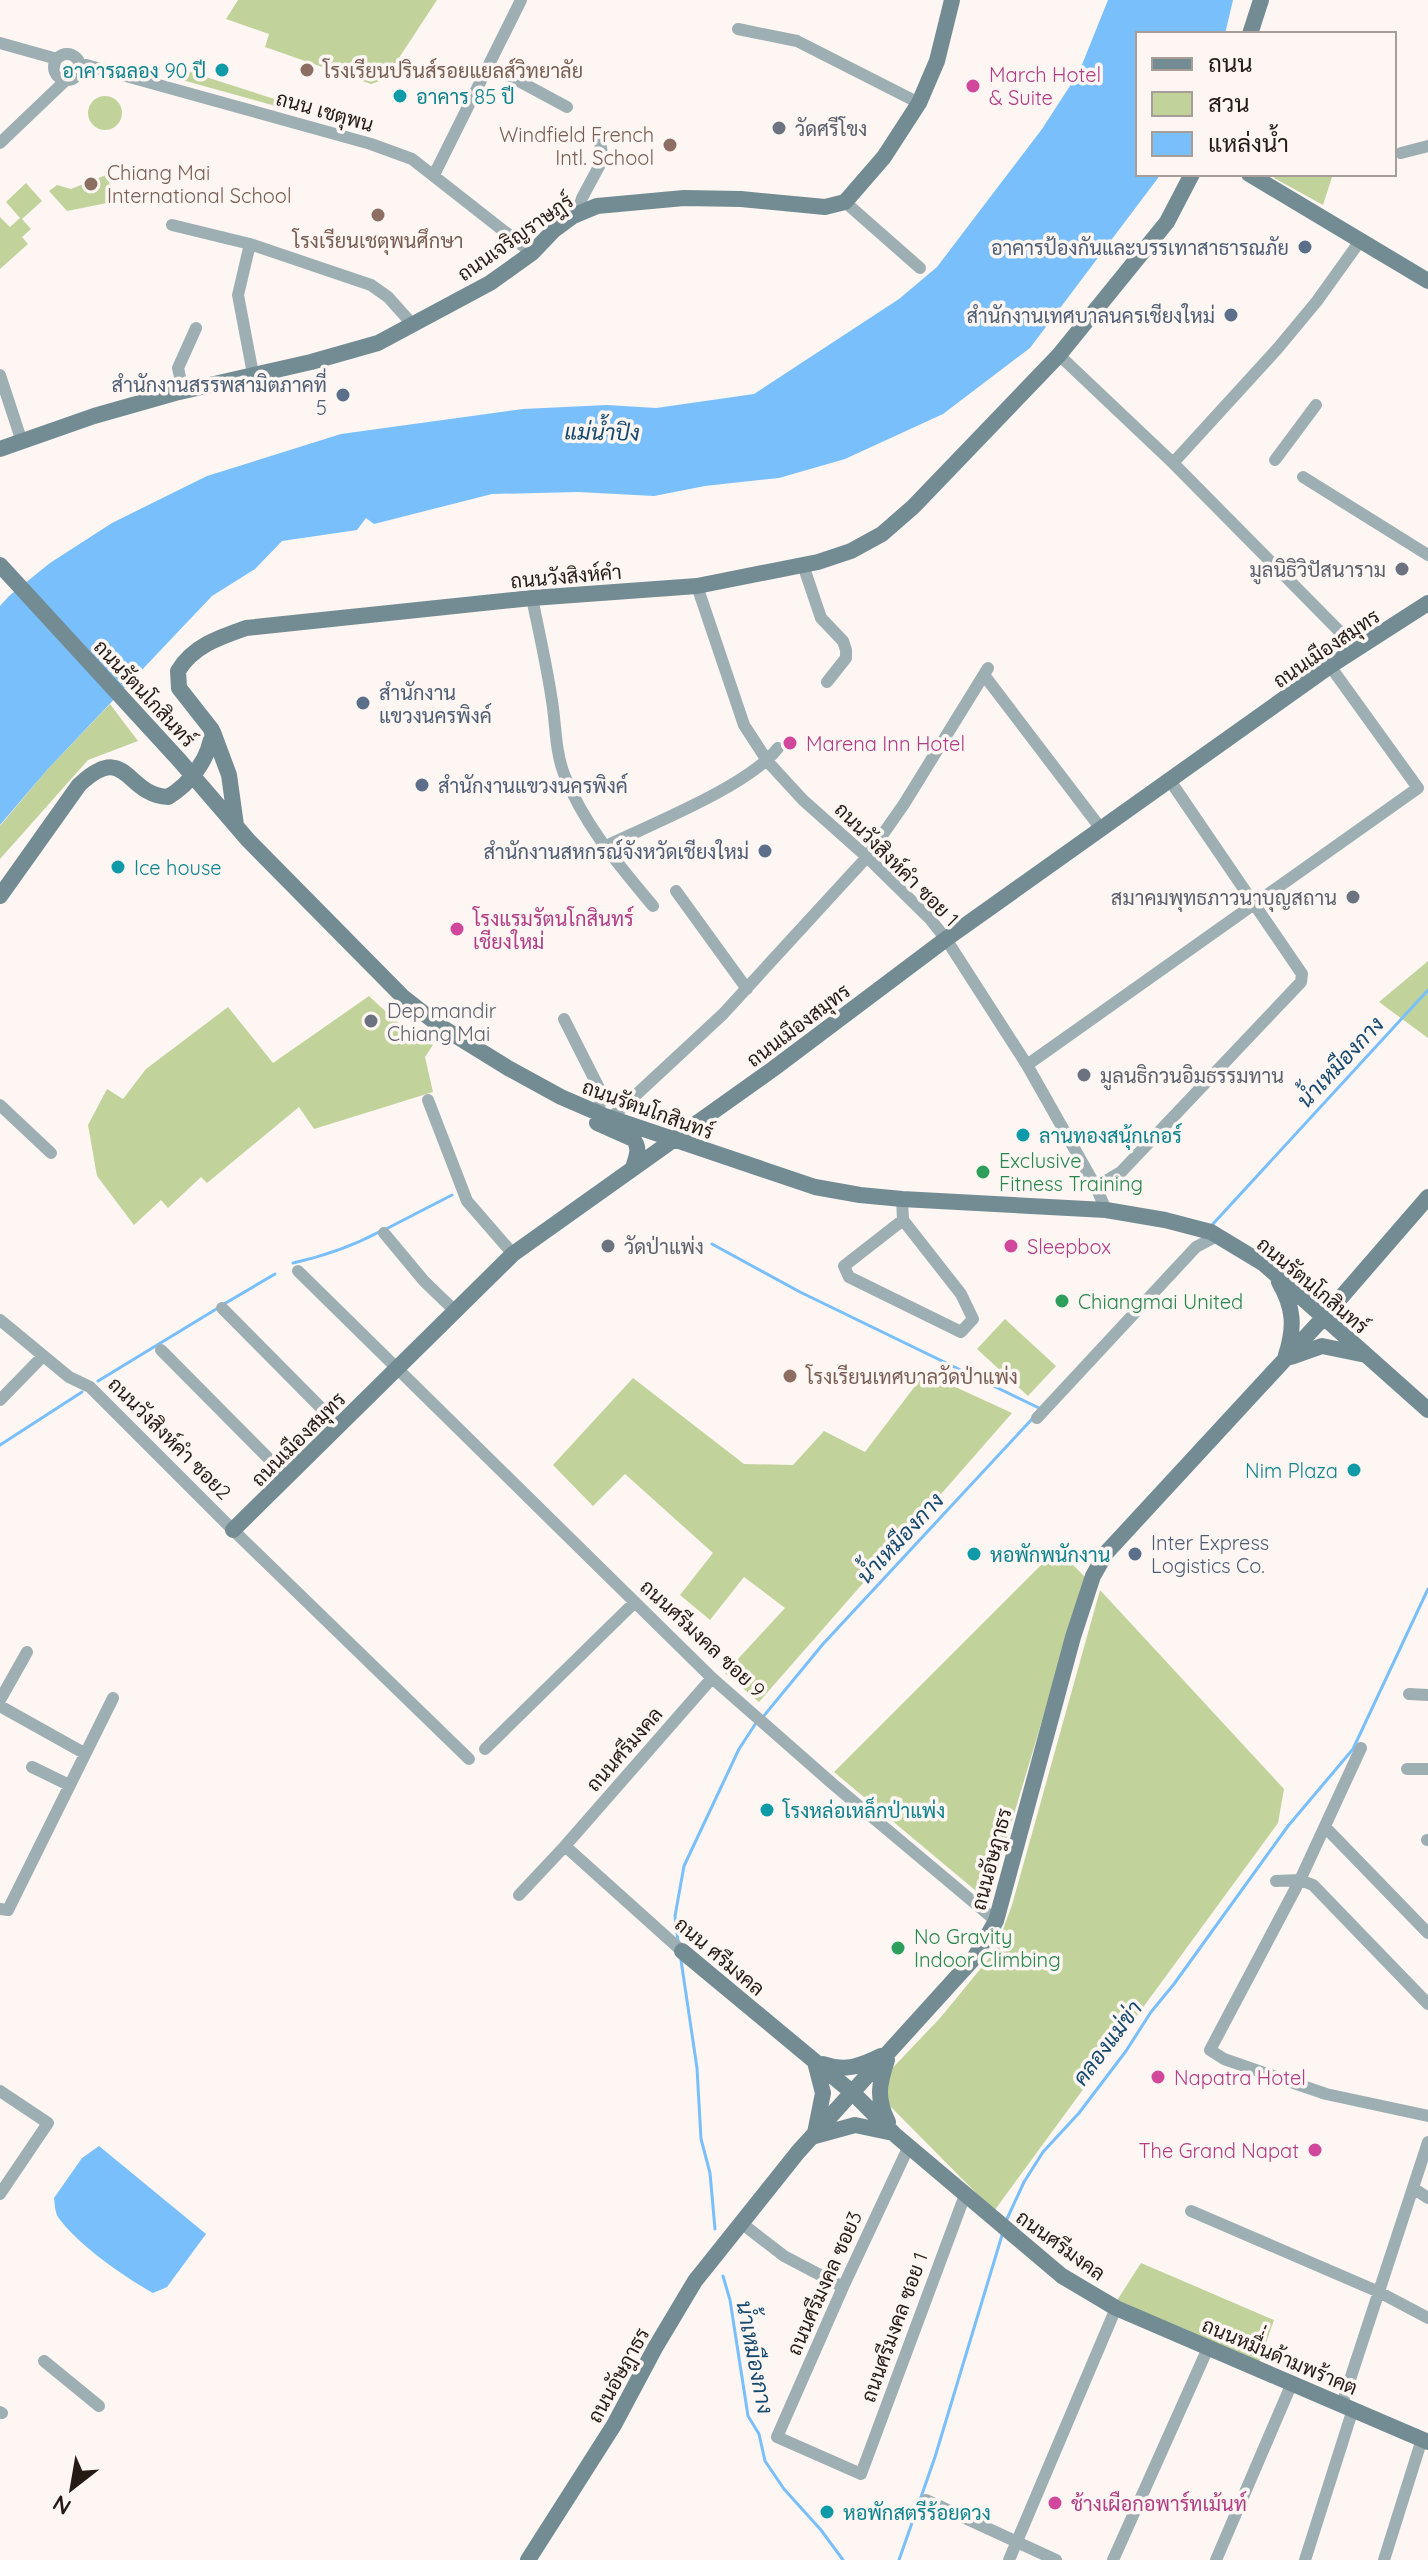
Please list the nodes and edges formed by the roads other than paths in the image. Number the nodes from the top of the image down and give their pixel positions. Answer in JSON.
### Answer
{"nodes":[{"id":1,"x":521,"y":0,"type":"edge"},
{"id":2,"x":952,"y":0,"type":"edge"},
{"id":3,"x":1261,"y":0,"type":"edge"},
{"id":4,"x":738,"y":29,"type":"dead end"},
{"id":5,"x":1251,"y":32,"type":"edge"},
{"id":6,"x":0,"y":43,"type":"edge"},
{"id":7,"x":57,"y":59,"type":"junction"},
{"id":8,"x":79,"y":63,"type":"junction"},
{"id":9,"x":489,"y":65,"type":"junction"},
{"id":10,"x":66,"y":80,"type":"junction"},
{"id":11,"x":919,"y":103,"type":"junction"},
{"id":12,"x":567,"y":107,"type":"dead end"},
{"id":13,"x":598,"y":131,"type":"dead end"},
{"id":14,"x":0,"y":143,"type":"edge"},
{"id":15,"x":1428,"y":146,"type":"edge"},
{"id":16,"x":1401,"y":153,"type":"dead end"},
{"id":17,"x":434,"y":175,"type":"junction"},
{"id":18,"x":1191,"y":176,"type":"edge"},
{"id":19,"x":1252,"y":176,"type":"edge"},
{"id":20,"x":845,"y":202,"type":"junction"},
{"id":21,"x":577,"y":215,"type":"junction"},
{"id":22,"x":172,"y":225,"type":"dead end"},
{"id":23,"x":1360,"y":241,"type":"junction"},
{"id":24,"x":250,"y":244,"type":"junction"},
{"id":25,"x":532,"y":253,"type":"junction"},
{"id":26,"x":920,"y":268,"type":"dead end"},
{"id":27,"x":1428,"y":281,"type":"edge"},
{"id":28,"x":413,"y":325,"type":"junction"},
{"id":29,"x":196,"y":328,"type":"dead end"},
{"id":30,"x":1059,"y":355,"type":"junction"},
{"id":31,"x":253,"y":374,"type":"junction"},
{"id":32,"x":0,"y":375,"type":"edge"},
{"id":33,"x":183,"y":391,"type":"junction"},
{"id":34,"x":1316,"y":405,"type":"dead end"},
{"id":35,"x":22,"y":442,"type":"junction"},
{"id":36,"x":0,"y":449,"type":"edge"},
{"id":37,"x":1275,"y":460,"type":"dead end"},
{"id":38,"x":1173,"y":463,"type":"junction"},
{"id":39,"x":1303,"y":477,"type":"dead end"},
{"id":40,"x":1428,"y":555,"type":"edge"},
{"id":41,"x":0,"y":565,"type":"edge"},
{"id":42,"x":803,"y":565,"type":"junction"},
{"id":43,"x":697,"y":586,"type":"junction"},
{"id":44,"x":532,"y":598,"type":"junction"},
{"id":45,"x":1428,"y":603,"type":"edge"},
{"id":46,"x":1357,"y":649,"type":"junction"},
{"id":47,"x":1330,"y":666,"type":"junction"},
{"id":48,"x":827,"y":682,"type":"dead end"},
{"id":49,"x":212,"y":730,"type":"junction"},
{"id":50,"x":778,"y":748,"type":"dead end"},
{"id":51,"x":768,"y":762,"type":"junction"},
{"id":52,"x":192,"y":774,"type":"junction"},
{"id":53,"x":1171,"y":782,"type":"junction"},
{"id":54,"x":236,"y":826,"type":"junction"},
{"id":55,"x":1102,"y":830,"type":"junction"},
{"id":56,"x":604,"y":847,"type":"junction"},
{"id":57,"x":867,"y":857,"type":"junction"},
{"id":58,"x":676,"y":891,"type":"dead end"},
{"id":59,"x":0,"y":896,"type":"edge"},
{"id":60,"x":1254,"y":904,"type":"junction"},
{"id":61,"x":653,"y":906,"type":"dead end"},
{"id":62,"x":946,"y":939,"type":"junction"},
{"id":63,"x":747,"y":989,"type":"junction"},
{"id":64,"x":564,"y":1019,"type":"dead end"},
{"id":65,"x":1027,"y":1065,"type":"junction"},
{"id":66,"x":561,"y":1097,"type":"junction"},
{"id":67,"x":428,"y":1100,"type":"dead end"},
{"id":68,"x":0,"y":1105,"type":"edge"},
{"id":69,"x":604,"y":1115,"type":"junction"},
{"id":70,"x":672,"y":1140,"type":"junction"},
{"id":71,"x":51,"y":1153,"type":"dead end"},
{"id":72,"x":633,"y":1168,"type":"junction"},
{"id":73,"x":1096,"y":1187,"type":"junction"},
{"id":74,"x":1428,"y":1197,"type":"edge"},
{"id":75,"x":902,"y":1199,"type":"junction"},
{"id":76,"x":1106,"y":1210,"type":"junction"},
{"id":77,"x":903,"y":1220,"type":"junction"},
{"id":78,"x":384,"y":1233,"type":"dead end"},
{"id":79,"x":1214,"y":1234,"type":"junction"},
{"id":80,"x":513,"y":1254,"type":"junction"},
{"id":81,"x":1269,"y":1268,"type":"junction"},
{"id":82,"x":298,"y":1271,"type":"dead end"},
{"id":83,"x":222,"y":1308,"type":"dead end"},
{"id":84,"x":455,"y":1311,"type":"junction"},
{"id":85,"x":1324,"y":1317,"type":"junction"},
{"id":86,"x":1,"y":1322,"type":"edge"},
{"id":87,"x":161,"y":1350,"type":"dead end"},
{"id":88,"x":43,"y":1356,"type":"junction"},
{"id":89,"x":1370,"y":1358,"type":"junction"},
{"id":90,"x":1284,"y":1361,"type":"junction"},
{"id":91,"x":398,"y":1368,"type":"junction"},
{"id":92,"x":0,"y":1400,"type":"edge"},
{"id":93,"x":1428,"y":1410,"type":"edge"},
{"id":94,"x":1037,"y":1418,"type":"dead end"},
{"id":95,"x":339,"y":1426,"type":"junction"},
{"id":96,"x":287,"y":1477,"type":"junction"},
{"id":97,"x":233,"y":1530,"type":"junction"},
{"id":98,"x":635,"y":1602,"type":"junction"},
{"id":99,"x":27,"y":1652,"type":"dead end"},
{"id":100,"x":712,"y":1678,"type":"junction"},
{"id":101,"x":1409,"y":1694,"type":"dead end"},
{"id":102,"x":1428,"y":1695,"type":"edge"},
{"id":103,"x":113,"y":1698,"type":"dead end"},
{"id":104,"x":0,"y":1703,"type":"edge"},
{"id":105,"x":1361,"y":1748,"type":"dead end"},
{"id":106,"x":485,"y":1749,"type":"dead end"},
{"id":107,"x":84,"y":1753,"type":"junction"},
{"id":108,"x":469,"y":1759,"type":"dead end"},
{"id":109,"x":32,"y":1767,"type":"dead end"},
{"id":110,"x":1407,"y":1769,"type":"dead end"},
{"id":111,"x":1428,"y":1769,"type":"edge"},
{"id":112,"x":69,"y":1785,"type":"junction"},
{"id":113,"x":1325,"y":1827,"type":"junction"},
{"id":114,"x":565,"y":1846,"type":"junction"},
{"id":115,"x":1300,"y":1880,"type":"junction"},
{"id":116,"x":1276,"y":1881,"type":"dead end"},
{"id":117,"x":519,"y":1895,"type":"dead end"},
{"id":118,"x":0,"y":1909,"type":"edge"},
{"id":119,"x":996,"y":1921,"type":"junction"},
{"id":120,"x":1428,"y":1933,"type":"edge"},
{"id":121,"x":682,"y":1951,"type":"joint"},
{"id":122,"x":1428,"y":2004,"type":"edge"},
{"id":123,"x":891,"y":2051,"type":"junction"},
{"id":124,"x":814,"y":2061,"type":"junction"},
{"id":125,"x":0,"y":2091,"type":"edge"},
{"id":126,"x":853,"y":2093,"type":"junction"},
{"id":127,"x":1428,"y":2116,"type":"edge"},
{"id":128,"x":894,"y":2134,"type":"junction"},
{"id":129,"x":814,"y":2136,"type":"junction"},
{"id":130,"x":1428,"y":2142,"type":"edge"},
{"id":131,"x":909,"y":2146,"type":"junction"},
{"id":132,"x":1413,"y":2188,"type":"junction"},
{"id":133,"x":0,"y":2194,"type":"edge"},
{"id":134,"x":965,"y":2195,"type":"junction"},
{"id":135,"x":1428,"y":2198,"type":"edge"},
{"id":136,"x":1191,"y":2211,"type":"dead end"},
{"id":137,"x":740,"y":2222,"type":"junction"},
{"id":138,"x":843,"y":2287,"type":"junction"},
{"id":139,"x":1379,"y":2292,"type":"junction"},
{"id":140,"x":1116,"y":2308,"type":"junction"},
{"id":141,"x":1428,"y":2318,"type":"edge"},
{"id":142,"x":1208,"y":2348,"type":"junction"},
{"id":143,"x":44,"y":2361,"type":"dead end"},
{"id":144,"x":1292,"y":2383,"type":"junction"},
{"id":145,"x":99,"y":2406,"type":"dead end"},
{"id":146,"x":1347,"y":2406,"type":"junction"},
{"id":147,"x":777,"y":2437,"type":"joint"},
{"id":148,"x":1425,"y":2441,"type":"edge"},
{"id":149,"x":926,"y":2500,"type":"dead end"},
{"id":150,"x":1017,"y":2543,"type":"junction"},
{"id":151,"x":528,"y":2560,"type":"edge"},
{"id":152,"x":1009,"y":2560,"type":"edge"},
{"id":153,"x":1056,"y":2560,"type":"edge"},
{"id":154,"x":1113,"y":2560,"type":"edge"},
{"id":155,"x":1216,"y":2560,"type":"edge"},
{"id":156,"x":1305,"y":2560,"type":"edge"},
{"id":157,"x":1384,"y":2560,"type":"edge"}],
"edges":[{"from":1,"to":9,"type":"street"},
{"from":2,"to":11,"type":"street"},
{"from":3,"to":5,"type":"street"},
{"from":4,"to":11,"type":"street"},
{"from":6,"to":7,"type":"street"},
{"from":7,"to":8,"type":"street"},
{"from":7,"to":10,"type":"street"},
{"from":8,"to":10,"type":"street"},
{"from":8,"to":17,"type":"street","name":"ถนน เชตุพน"},
{"from":9,"to":12,"type":"street"},
{"from":9,"to":17,"type":"street"},
{"from":10,"to":14,"type":"street"},
{"from":11,"to":20,"type":"street"},
{"from":13,"to":21,"type":"street"},
{"from":15,"to":16,"type":"street"},
{"from":17,"to":25,"type":"street","name":"ถนน เชตุพน"},
{"from":18,"to":30,"type":"street","name":"ถนนวังสิงห์คำ"},
{"from":19,"to":23,"type":"street"},
{"from":20,"to":21,"type":"street","name":"ถนนเจริญราษฎร์"},
{"from":20,"to":26,"type":"street"},
{"from":21,"to":25,"type":"street","name":"ถนนเจริญราษฎร์"},
{"from":22,"to":24,"type":"street"},
{"from":23,"to":27,"type":"street"},
{"from":23,"to":38,"type":"street"},
{"from":24,"to":28,"type":"street"},
{"from":24,"to":31,"type":"street"},
{"from":25,"to":28,"type":"street","name":"ถนนเจริญราษฎร์"},
{"from":28,"to":31,"type":"street","name":"ถนนเจริญราษฎร์"},
{"from":29,"to":33,"type":"street"},
{"from":30,"to":38,"type":"street"},
{"from":30,"to":42,"type":"street","name":"ถนนวังสิงห์คำ"},
{"from":31,"to":33,"type":"street","name":"ถนนเจริญราษฎร์"},
{"from":32,"to":35,"type":"street"},
{"from":33,"to":35,"type":"street","name":"ถนนเจริญราษฎร์"},
{"from":34,"to":37,"type":"street"},
{"from":35,"to":36,"type":"street","name":"ถนนเจริญราษฎร์"},
{"from":38,"to":46,"type":"street"},
{"from":39,"to":40,"type":"street"},
{"from":41,"to":52,"type":"street","name":"ถนนรัตนโกสินทร์"},
{"from":42,"to":43,"type":"street","name":"ถนนวังสิงห์คำ"},
{"from":42,"to":48,"type":"street"},
{"from":43,"to":44,"type":"street","name":"ถนนวังสิงห์คำ"},
{"from":43,"to":51,"type":"street","name":"ถนนวังสิงห์คำ ซอย 1"},
{"from":44,"to":49,"type":"street","name":"ถนนวังสิงห์คำ"},
{"from":44,"to":56,"type":"street"},
{"from":45,"to":46,"type":"street","name":"ถนนเมืองสมุทร"},
{"from":46,"to":47,"type":"street","name":"ถนนเมืองสมุทร"},
{"from":47,"to":53,"type":"street","name":"ถนนเมืองสมุทร"},
{"from":47,"to":60,"type":"street"},
{"from":49,"to":52,"type":"street"},
{"from":49,"to":54,"type":"street"},
{"from":50,"to":51,"type":"street"},
{"from":51,"to":56,"type":"street"},
{"from":51,"to":57,"type":"street","name":"ถนนวังสิงห์คำ ซอย 1"},
{"from":52,"to":54,"type":"street","name":"ถนนรัตนโกสินทร์"},
{"from":52,"to":59,"type":"street"},
{"from":53,"to":55,"type":"street","name":"ถนนเมืองสมุทร"},
{"from":53,"to":60,"type":"street"},
{"from":54,"to":66,"type":"street","name":"ถนนรัตนโกสินทร์"},
{"from":55,"to":57,"type":"street"},
{"from":55,"to":62,"type":"street","name":"ถนนเมืองสมุทร"},
{"from":56,"to":61,"type":"street"},
{"from":57,"to":62,"type":"street","name":"ถนนวังสิงห์คำ ซอย 1"},
{"from":57,"to":63,"type":"street"},
{"from":58,"to":63,"type":"street"},
{"from":60,"to":65,"type":"street"},
{"from":60,"to":73,"type":"street"},
{"from":62,"to":65,"type":"street","name":"ถนนวังสิงห์คำ ซอย 1"},
{"from":62,"to":70,"type":"street","name":"ถนนเมืองสมุทร"},
{"from":63,"to":69,"type":"street"},
{"from":64,"to":69,"type":"street"},
{"from":65,"to":73,"type":"street","name":"ถนนวังสิงห์คำ ซอย 1"},
{"from":66,"to":69,"type":"street","name":"ถนนรัตนโกสินทร์"},
{"from":66,"to":72,"type":"street"},
{"from":67,"to":80,"type":"street"},
{"from":68,"to":71,"type":"street"},
{"from":69,"to":70,"type":"street","name":"ถนนรัตนโกสินทร์"},
{"from":70,"to":72,"type":"street","name":"ถนนเมืองสมุทร"},
{"from":70,"to":75,"type":"street","name":"ถนนรัตนโกสินทร์"},
{"from":72,"to":80,"type":"street","name":"ถนนเมืองสมุทร"},
{"from":73,"to":76,"type":"street","name":"ถนนวังสิงห์คำ ซอย 1"},
{"from":74,"to":85,"type":"street","name":"ถนนอัษฎาธร"},
{"from":75,"to":76,"type":"street","name":"ถนนรัตนโกสินทร์"},
{"from":75,"to":77,"type":"street"},
{"from":76,"to":79,"type":"street","name":"ถนนรัตนโกสินทร์"},
{"from":77,"to":77,"type":"street"},
{"from":78,"to":84,"type":"street"},
{"from":79,"to":81,"type":"street","name":"ถนนรัตนโกสินทร์"},
{"from":79,"to":94,"type":"street"},
{"from":80,"to":84,"type":"street","name":"ถนนเมืองสมุทร"},
{"from":81,"to":85,"type":"street","name":"ถนนรัตนโกสินทร์"},
{"from":81,"to":90,"type":"street"},
{"from":82,"to":91,"type":"street","name":"ถนนศรีมงคล ซอย 9"},
{"from":83,"to":95,"type":"street"},
{"from":84,"to":91,"type":"street","name":"ถนนเมืองสมุทร"},
{"from":85,"to":89,"type":"street","name":"ถนนรัตนโกสินทร์"},
{"from":85,"to":90,"type":"street","name":"ถนนอัษฎาธร"},
{"from":86,"to":88,"type":"street","name":"ถนนวังสิงห์คำ ซอย2"},
{"from":87,"to":96,"type":"street"},
{"from":88,"to":92,"type":"street"},
{"from":88,"to":97,"type":"street","name":"ถนนวังสิงห์คำ ซอย2"},
{"from":89,"to":90,"type":"street"},
{"from":89,"to":93,"type":"street","name":"ถนนรัตนโกสินทร์"},
{"from":90,"to":119,"type":"street","name":"ถนนอัษฎาธร"},
{"from":91,"to":95,"type":"street","name":"ถนนเมืองสมุทร"},
{"from":91,"to":98,"type":"street","name":"ถนนศรีมงคล ซอย 9"},
{"from":95,"to":96,"type":"street","name":"ถนนเมืองสมุทร"},
{"from":96,"to":97,"type":"street","name":"ถนนเมืองสมุทร"},
{"from":97,"to":108,"type":"street","name":"ถนนวังสิงห์คำ ซอย2"},
{"from":98,"to":100,"type":"street","name":"ถนนศรีมงคล ซอย 9"},
{"from":98,"to":106,"type":"street"},
{"from":99,"to":104,"type":"street"},
{"from":100,"to":114,"type":"street","name":"ถนนศรีมงคล"},
{"from":100,"to":119,"type":"street","name":"ถนนศรีมงคล ซอย 9"},
{"from":101,"to":102,"type":"street"},
{"from":103,"to":107,"type":"street"},
{"from":104,"to":107,"type":"street"},
{"from":105,"to":113,"type":"street"},
{"from":107,"to":112,"type":"street"},
{"from":109,"to":112,"type":"street"},
{"from":110,"to":111,"type":"street"},
{"from":112,"to":118,"type":"street"},
{"from":113,"to":115,"type":"street"},
{"from":113,"to":120,"type":"street"},
{"from":114,"to":117,"type":"street","name":"ถนนศรีมงคล"},
{"from":114,"to":121,"type":"street","name":"ถนน ศรีมงคล"},
{"from":115,"to":116,"type":"street"},
{"from":115,"to":122,"type":"street"},
{"from":115,"to":127,"type":"street"},
{"from":119,"to":123,"type":"street","name":"ถนนอัษฎาธร"},
{"from":121,"to":124,"type":"street","name":"ถนน ศรีมงคล"},
{"from":123,"to":124,"type":"street"},
{"from":123,"to":126,"type":"street","name":"ถนนอัษฎาธร"},
{"from":123,"to":128,"type":"street"},
{"from":124,"to":126,"type":"street","name":"ถนน ศรีมงคล"},
{"from":124,"to":129,"type":"street"},
{"from":125,"to":133,"type":"street"},
{"from":126,"to":128,"type":"street","name":"ถนนศรีมงคล"},
{"from":126,"to":129,"type":"street","name":"ถนนอัษฎาธร"},
{"from":128,"to":129,"type":"street"},
{"from":128,"to":131,"type":"street","name":"ถนนศรีมงคล"},
{"from":129,"to":137,"type":"street","name":"ถนนอัษฎาธร"},
{"from":130,"to":132,"type":"street"},
{"from":131,"to":134,"type":"street","name":"ถนนศรีมงคล"},
{"from":131,"to":138,"type":"street","name":"ถนนศรีมงคล ซอย3"},
{"from":132,"to":135,"type":"street"},
{"from":132,"to":139,"type":"street"},
{"from":134,"to":140,"type":"street","name":"ถนนศรีมงคล"},
{"from":134,"to":147,"type":"street","name":"ถนนศรีมงคล ซอย 1"},
{"from":136,"to":139,"type":"street"},
{"from":137,"to":138,"type":"street"},
{"from":137,"to":151,"type":"street","name":"ถนนอัษฎาธร"},
{"from":138,"to":147,"type":"street","name":"ถนนศรีมงคล ซอย3"},
{"from":139,"to":141,"type":"street"},
{"from":139,"to":146,"type":"street"},
{"from":140,"to":142,"type":"street","name":"ถนนหมื่่นด้ามพร้าคต"},
{"from":140,"to":150,"type":"street","name":"ถนนศรีมงคล"},
{"from":142,"to":144,"type":"street","name":"ถนนหมื่่นด้ามพร้าคต"},
{"from":142,"to":154,"type":"street"},
{"from":143,"to":145,"type":"street"},
{"from":144,"to":146,"type":"street","name":"ถนนหมื่่นด้ามพร้าคต"},
{"from":144,"to":155,"type":"street"},
{"from":146,"to":148,"type":"street","name":"ถนนหมื่่นด้ามพร้าคต"},
{"from":146,"to":156,"type":"street"},
{"from":148,"to":157,"type":"street"},
{"from":149,"to":150,"type":"street"},
{"from":150,"to":152,"type":"street","name":"ถนนศรีมงคล"},
{"from":150,"to":153,"type":"street"}]}
